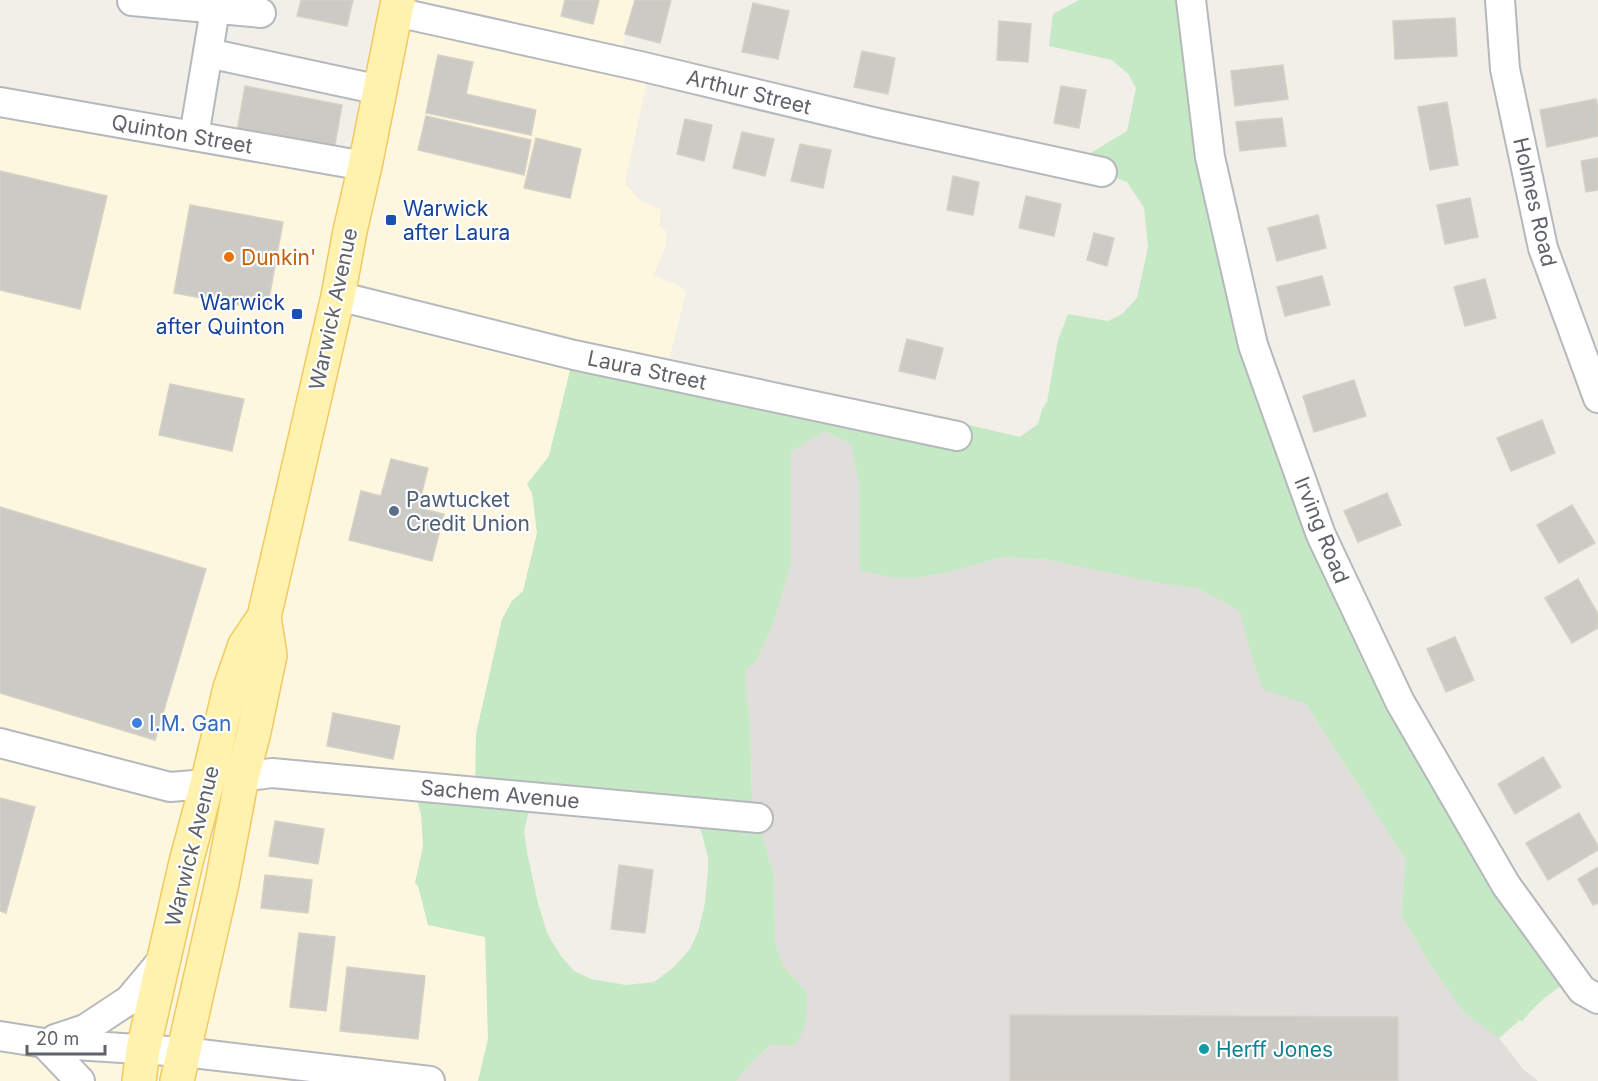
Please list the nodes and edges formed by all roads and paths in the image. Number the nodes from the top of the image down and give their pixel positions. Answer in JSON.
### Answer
{"nodes":[{"id":1,"x":1191,"y":0,"type":"edge"},
{"id":2,"x":1500,"y":0,"type":"edge"},
{"id":3,"x":132,"y":1,"type":"edge"},
{"id":4,"x":397,"y":6,"type":"edge"},
{"id":5,"x":215,"y":10,"type":"junction"},
{"id":6,"x":261,"y":13,"type":"dead end"},
{"id":7,"x":208,"y":53,"type":"junction"},
{"id":8,"x":380,"y":90,"type":"junction"},
{"id":9,"x":0,"y":102,"type":"edge"},
{"id":10,"x":194,"y":136,"type":"junction"},
{"id":11,"x":365,"y":166,"type":"junction"},
{"id":12,"x":1102,"y":172,"type":"dead end"},
{"id":13,"x":338,"y":296,"type":"junction"},
{"id":14,"x":1598,"y":398,"type":"edge"},
{"id":15,"x":957,"y":436,"type":"dead end"},
{"id":16,"x":264,"y":617,"type":"junction"},
{"id":17,"x":0,"y":743,"type":"edge"},
{"id":18,"x":242,"y":777,"type":"junction"},
{"id":19,"x":207,"y":784,"type":"junction"},
{"id":20,"x":758,"y":818,"type":"dead end"},
{"id":21,"x":165,"y":957,"type":"junction"},
{"id":22,"x":1598,"y":999,"type":"edge"},
{"id":23,"x":0,"y":1036,"type":"edge"},
{"id":24,"x":44,"y":1043,"type":"junction"},
{"id":25,"x":141,"y":1066,"type":"edge"},
{"id":26,"x":181,"y":1066,"type":"edge"},
{"id":27,"x":300,"y":1074,"type":"edge"},
{"id":28,"x":399,"y":1079,"type":"edge"},
{"id":29,"x":80,"y":1081,"type":"edge"},
{"id":30,"x":430,"y":1081,"type":"edge"}],
"edges":[{"from":1,"to":22,"type":"street","name":"Irving Road"},
{"from":2,"to":14,"type":"street","name":"Holmes Road"},
{"from":3,"to":5,"type":"street"},
{"from":4,"to":8,"type":"main road","name":"Warwick Avenue"},
{"from":4,"to":12,"type":"street","name":"Arthur Street"},
{"from":5,"to":6,"type":"street"},
{"from":5,"to":7,"type":"street"},
{"from":7,"to":8,"type":"street"},
{"from":7,"to":10,"type":"street"},
{"from":8,"to":11,"type":"main road","name":"Warwick Avenue"},
{"from":9,"to":10,"type":"street","name":"Quinton Street"},
{"from":10,"to":11,"type":"street","name":"Quinton Street"},
{"from":11,"to":13,"type":"main road","name":"Warwick Avenue"},
{"from":13,"to":15,"type":"street","name":"Laura Street"},
{"from":13,"to":16,"type":"main road","name":"Warwick Avenue"},
{"from":16,"to":18,"type":"main road","name":"Warwick Avenue"},
{"from":16,"to":19,"type":"main road","name":"Warwick Avenue"},
{"from":17,"to":19,"type":"street"},
{"from":18,"to":20,"type":"street","name":"Sachem Avenue"},
{"from":18,"to":26,"type":"main road","name":"Warwick Avenue"},
{"from":19,"to":21,"type":"main road","name":"Warwick Avenue"},
{"from":21,"to":24,"type":"street"},
{"from":21,"to":25,"type":"main road","name":"Warwick Avenue"},
{"from":23,"to":24,"type":"street"},
{"from":24,"to":25,"type":"street"},
{"from":24,"to":29,"type":"street"},
{"from":25,"to":26,"type":"street"},
{"from":26,"to":27,"type":"street"},
{"from":27,"to":28,"type":"street"},
{"from":28,"to":30,"type":"street"}]}
